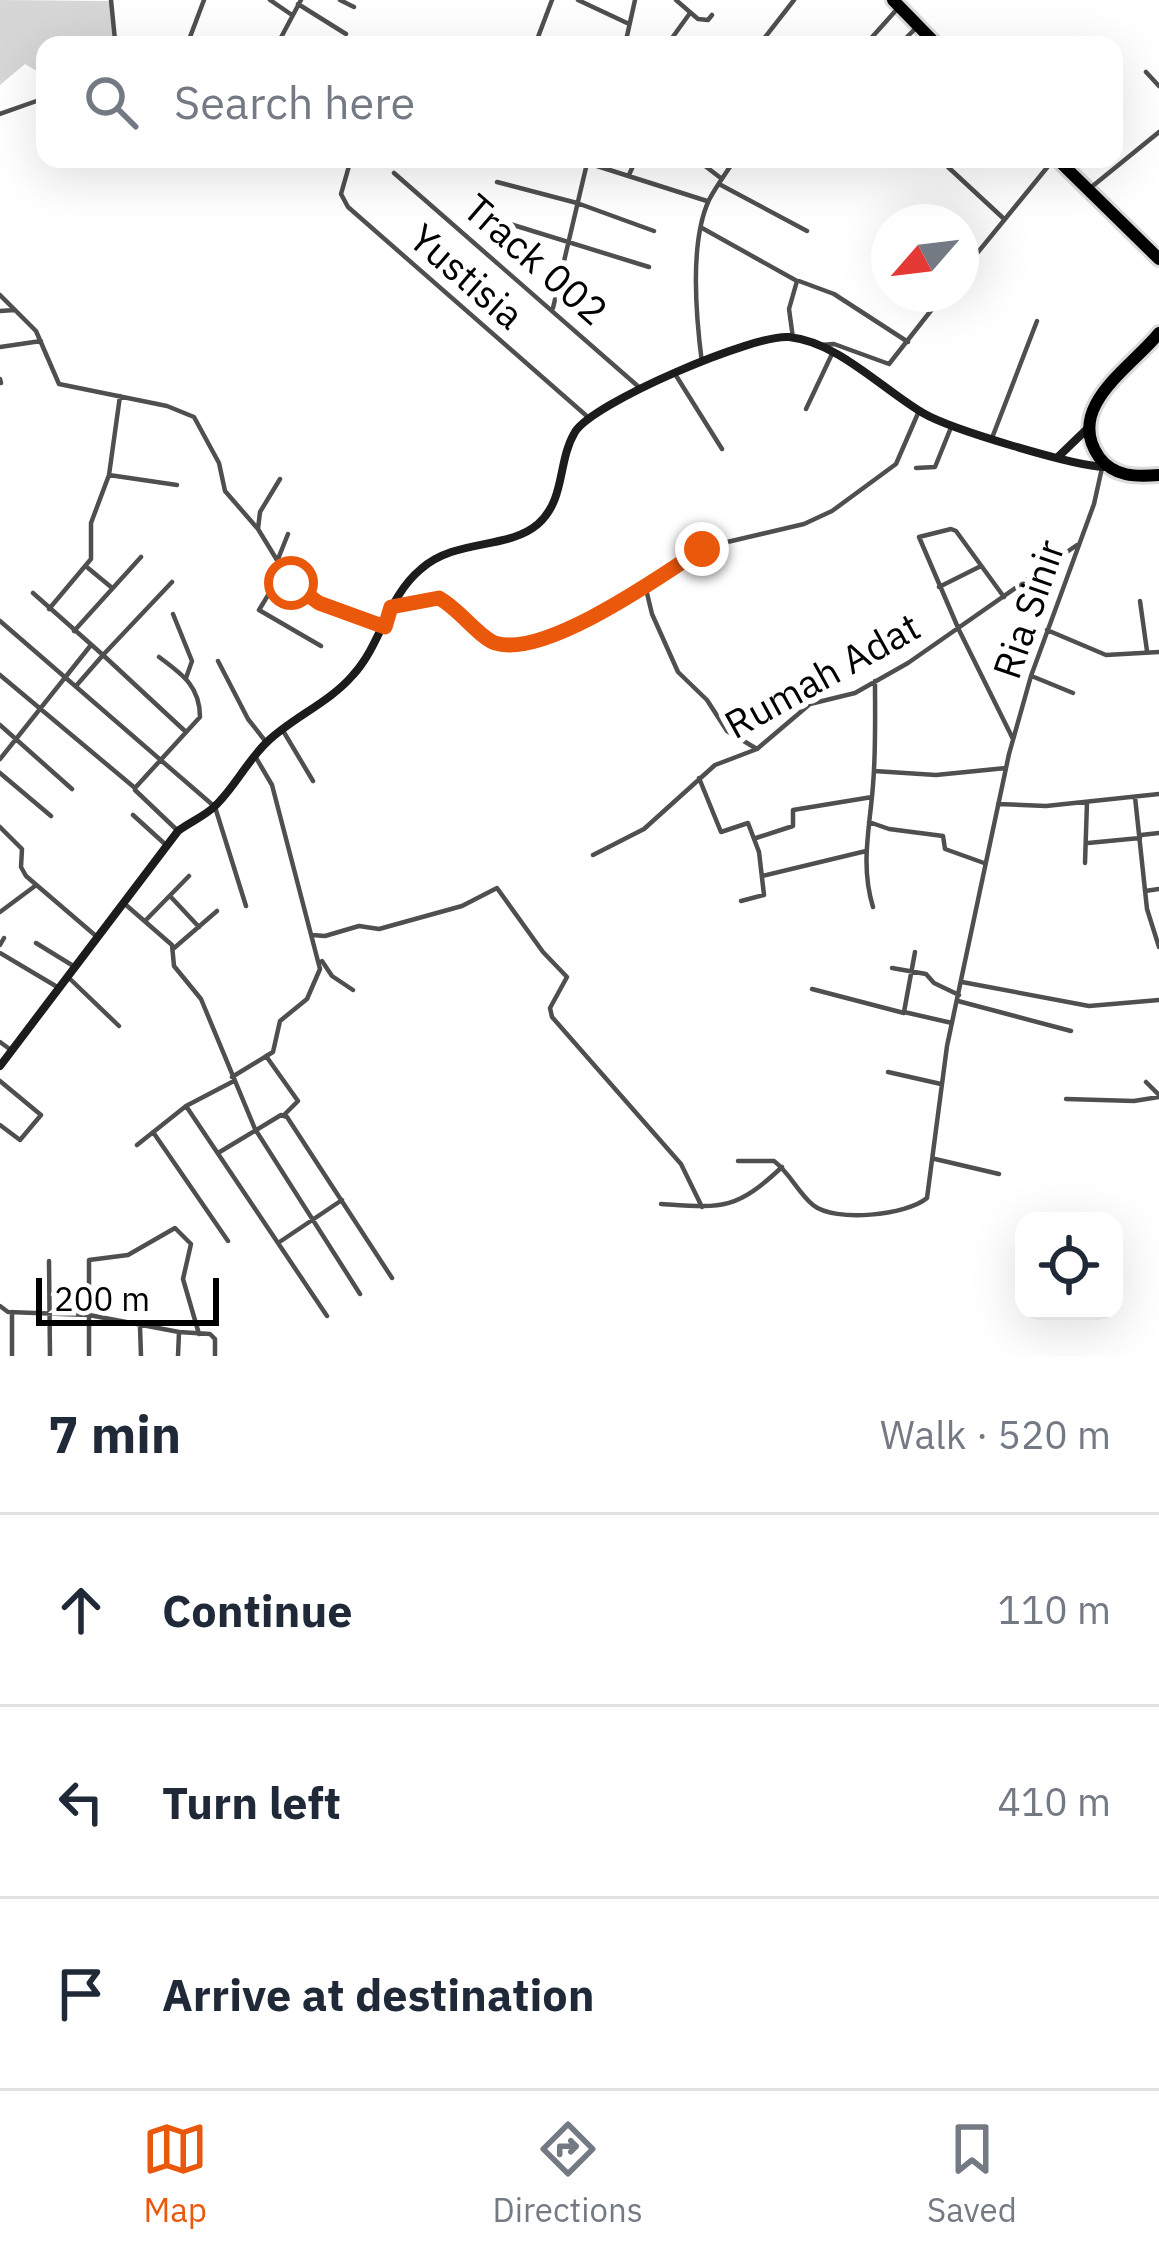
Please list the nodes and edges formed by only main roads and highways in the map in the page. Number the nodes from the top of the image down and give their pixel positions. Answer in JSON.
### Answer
{"nodes":[{"id":1,"x":896,"y":3,"type":"edge"},
{"id":2,"x":928,"y":36,"type":"edge"},
{"id":3,"x":1066,"y":168,"type":"edge"},
{"id":4,"x":1159,"y":259,"type":"edge"},
{"id":5,"x":1159,"y":333,"type":"edge"},
{"id":6,"x":1159,"y":475,"type":"edge"}],
"edges":[{"from":1,"to":2,"type":"highway"},
{"from":3,"to":4,"type":"highway"},
{"from":5,"to":6,"type":"highway"}]}
